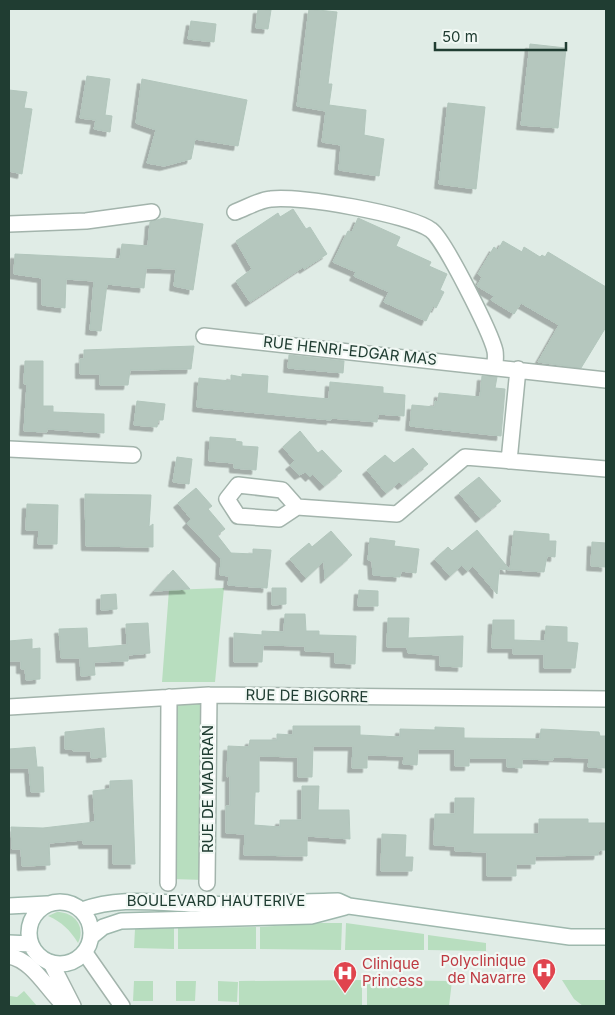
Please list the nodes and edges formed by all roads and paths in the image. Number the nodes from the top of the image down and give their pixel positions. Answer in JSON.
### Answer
{"nodes":[{"id":1,"x":152,"y":212,"type":"dead end"},
{"id":2,"x":235,"y":212,"type":"dead end"},
{"id":3,"x":9,"y":224,"type":"edge"},
{"id":4,"x":204,"y":336,"type":"dead end"},
{"id":5,"x":495,"y":366,"type":"junction"},
{"id":6,"x":518,"y":369,"type":"junction"},
{"id":7,"x":606,"y":380,"type":"edge"},
{"id":8,"x":9,"y":449,"type":"edge"},
{"id":9,"x":133,"y":455,"type":"dead end"},
{"id":10,"x":510,"y":461,"type":"junction"},
{"id":11,"x":606,"y":469,"type":"edge"},
{"id":12,"x":297,"y":507,"type":"dead end"},
{"id":13,"x":209,"y":695,"type":"junction"},
{"id":14,"x":168,"y":697,"type":"junction"},
{"id":15,"x":606,"y":699,"type":"edge"},
{"id":16,"x":9,"y":707,"type":"edge"},
{"id":17,"x":168,"y":883,"type":"dead end"},
{"id":18,"x":207,"y":883,"type":"dead end"},
{"id":19,"x":47,"y":904,"type":"junction"},
{"id":20,"x":9,"y":906,"type":"edge"},
{"id":21,"x":349,"y":906,"type":"junction"},
{"id":22,"x":82,"y":910,"type":"junction"},
{"id":23,"x":92,"y":936,"type":"junction"},
{"id":24,"x":606,"y":937,"type":"edge"},
{"id":25,"x":9,"y":943,"type":"edge"},
{"id":26,"x":31,"y":944,"type":"junction"},
{"id":27,"x":85,"y":953,"type":"junction"},
{"id":28,"x":9,"y":956,"type":"edge"},
{"id":29,"x":51,"y":963,"type":"junction"},
{"id":30,"x":65,"y":1006,"type":"edge"},
{"id":31,"x":73,"y":1006,"type":"edge"},
{"id":32,"x":122,"y":1006,"type":"edge"}],
"edges":[{"from":1,"to":3,"type":"street"},
{"from":2,"to":5,"type":"street"},
{"from":4,"to":5,"type":"street","name":"RUE HENRI-EDGAR MAS"},
{"from":5,"to":6,"type":"street","name":"RUE HENRI-EDGAR MAS"},
{"from":6,"to":7,"type":"street","name":"RUE HENRI-EDGAR MAS"},
{"from":6,"to":10,"type":"street"},
{"from":8,"to":9,"type":"street"},
{"from":10,"to":11,"type":"street"},
{"from":10,"to":12,"type":"street"},
{"from":13,"to":14,"type":"street","name":"RUE DE BIGORRE"},
{"from":13,"to":15,"type":"street","name":"RUE DE BIGORRE"},
{"from":13,"to":18,"type":"street","name":"RUE DE MADIRAN"},
{"from":14,"to":16,"type":"street","name":"RUE DE BIGORRE"},
{"from":14,"to":17,"type":"street"},
{"from":19,"to":20,"type":"street"},
{"from":19,"to":22,"type":"street"},
{"from":19,"to":26,"type":"street"},
{"from":21,"to":22,"type":"street","name":"BOULEVARD HAUTERIVE"},
{"from":21,"to":23,"type":"street","name":"BOULEVARD HAUTERIVE"},
{"from":21,"to":24,"type":"street","name":"BOULEVARD HAUTERIVE"},
{"from":22,"to":23,"type":"street"},
{"from":23,"to":27,"type":"street"},
{"from":25,"to":26,"type":"street"},
{"from":26,"to":29,"type":"street"},
{"from":27,"to":29,"type":"street"},
{"from":27,"to":32,"type":"street"},
{"from":28,"to":30,"type":"street"},
{"from":29,"to":31,"type":"street"}]}
